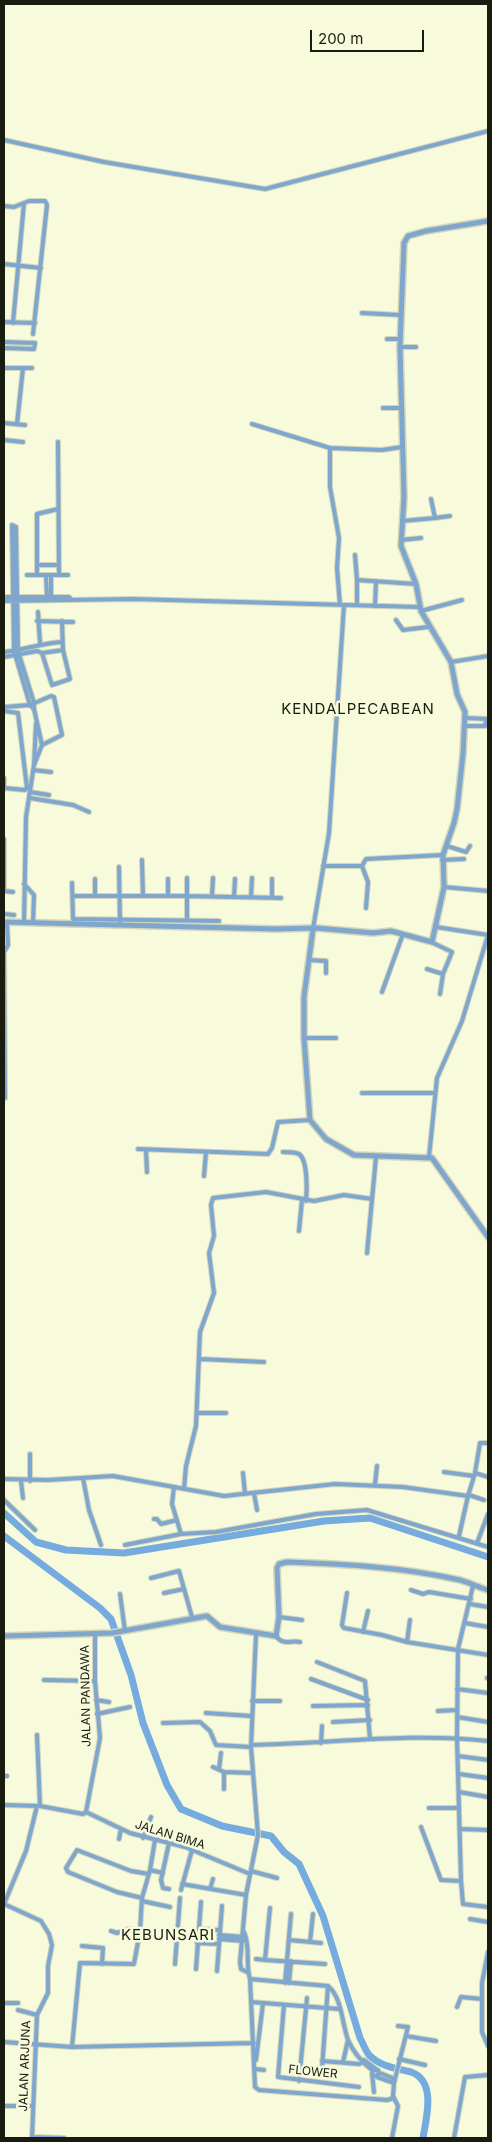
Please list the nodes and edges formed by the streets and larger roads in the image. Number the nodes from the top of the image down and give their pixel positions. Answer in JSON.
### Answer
{"nodes":[{"id":1,"x":488,"y":131,"type":"edge"},
{"id":2,"x":4,"y":140,"type":"edge"},
{"id":3,"x":24,"y":202,"type":"junction"},
{"id":4,"x":4,"y":206,"type":"edge"},
{"id":5,"x":488,"y":221,"type":"edge"},
{"id":6,"x":4,"y":264,"type":"edge"},
{"id":7,"x":18,"y":266,"type":"junction"},
{"id":8,"x":40,"y":268,"type":"junction"},
{"id":9,"x":362,"y":313,"type":"dead end"},
{"id":10,"x":400,"y":315,"type":"junction"},
{"id":11,"x":4,"y":322,"type":"edge"},
{"id":12,"x":13,"y":323,"type":"junction"},
{"id":13,"x":34,"y":323,"type":"junction"},
{"id":14,"x":34,"y":334,"type":"dead end"},
{"id":15,"x":387,"y":339,"type":"dead end"},
{"id":16,"x":400,"y":339,"type":"junction"},
{"id":17,"x":4,"y":342,"type":"edge"},
{"id":18,"x":400,"y":347,"type":"junction"},
{"id":19,"x":416,"y":347,"type":"dead end"},
{"id":20,"x":4,"y":348,"type":"edge"},
{"id":21,"x":4,"y":368,"type":"edge"},
{"id":22,"x":23,"y":368,"type":"junction"},
{"id":23,"x":32,"y":368,"type":"dead end"},
{"id":24,"x":383,"y":408,"type":"dead end"},
{"id":25,"x":401,"y":408,"type":"junction"},
{"id":26,"x":4,"y":423,"type":"edge"},
{"id":27,"x":17,"y":424,"type":"junction"},
{"id":28,"x":252,"y":424,"type":"dead end"},
{"id":29,"x":25,"y":425,"type":"dead end"},
{"id":30,"x":4,"y":440,"type":"edge"},
{"id":31,"x":23,"y":442,"type":"dead end"},
{"id":32,"x":58,"y":442,"type":"dead end"},
{"id":33,"x":402,"y":447,"type":"junction"},
{"id":34,"x":330,"y":448,"type":"junction"},
{"id":35,"x":409,"y":455,"type":"dead end"},
{"id":36,"x":402,"y":456,"type":"junction"},
{"id":37,"x":431,"y":500,"type":"dead end"},
{"id":38,"x":58,"y":509,"type":"junction"},
{"id":39,"x":450,"y":516,"type":"dead end"},
{"id":40,"x":435,"y":518,"type":"junction"},
{"id":41,"x":402,"y":520,"type":"junction"},
{"id":42,"x":420,"y":538,"type":"dead end"},
{"id":43,"x":400,"y":540,"type":"junction"},
{"id":44,"x":355,"y":555,"type":"dead end"},
{"id":45,"x":38,"y":565,"type":"junction"},
{"id":46,"x":58,"y":565,"type":"junction"},
{"id":47,"x":27,"y":575,"type":"dead end"},
{"id":48,"x":37,"y":575,"type":"junction"},
{"id":49,"x":46,"y":575,"type":"junction"},
{"id":50,"x":51,"y":575,"type":"junction"},
{"id":51,"x":59,"y":575,"type":"junction"},
{"id":52,"x":68,"y":575,"type":"dead end"},
{"id":53,"x":357,"y":580,"type":"junction"},
{"id":54,"x":376,"y":580,"type":"junction"},
{"id":55,"x":416,"y":584,"type":"junction"},
{"id":56,"x":4,"y":597,"type":"edge"},
{"id":57,"x":14,"y":599,"type":"junction"},
{"id":58,"x":49,"y":599,"type":"junction"},
{"id":59,"x":462,"y":600,"type":"dead end"},
{"id":60,"x":4,"y":601,"type":"edge"},
{"id":61,"x":342,"y":605,"type":"junction"},
{"id":62,"x":356,"y":605,"type":"junction"},
{"id":63,"x":374,"y":606,"type":"junction"},
{"id":64,"x":420,"y":609,"type":"junction"},
{"id":65,"x":38,"y":612,"type":"dead end"},
{"id":66,"x":396,"y":620,"type":"dead end"},
{"id":67,"x":38,"y":621,"type":"junction"},
{"id":68,"x":62,"y":621,"type":"junction"},
{"id":69,"x":72,"y":622,"type":"dead end"},
{"id":70,"x":428,"y":627,"type":"junction"},
{"id":71,"x":62,"y":642,"type":"junction"},
{"id":72,"x":40,"y":643,"type":"junction"},
{"id":73,"x":38,"y":650,"type":"junction"},
{"id":74,"x":63,"y":650,"type":"junction"},
{"id":75,"x":4,"y":652,"type":"edge"},
{"id":76,"x":16,"y":653,"type":"junction"},
{"id":77,"x":488,"y":656,"type":"edge"},
{"id":78,"x":4,"y":657,"type":"edge"},
{"id":79,"x":451,"y":662,"type":"junction"},
{"id":80,"x":34,"y":703,"type":"junction"},
{"id":81,"x":30,"y":705,"type":"junction"},
{"id":82,"x":4,"y":707,"type":"edge"},
{"id":83,"x":34,"y":709,"type":"junction"},
{"id":84,"x":4,"y":711,"type":"edge"},
{"id":85,"x":466,"y":718,"type":"junction"},
{"id":86,"x":487,"y":719,"type":"edge"},
{"id":87,"x":36,"y":722,"type":"junction"},
{"id":88,"x":465,"y":726,"type":"junction"},
{"id":89,"x":42,"y":744,"type":"junction"},
{"id":90,"x":34,"y":765,"type":"junction"},
{"id":91,"x":33,"y":770,"type":"junction"},
{"id":92,"x":52,"y":772,"type":"dead end"},
{"id":93,"x":4,"y":778,"type":"edge"},
{"id":94,"x":4,"y":788,"type":"edge"},
{"id":95,"x":30,"y":792,"type":"junction"},
{"id":96,"x":49,"y":796,"type":"dead end"},
{"id":97,"x":30,"y":798,"type":"junction"},
{"id":98,"x":89,"y":812,"type":"dead end"},
{"id":99,"x":4,"y":839,"type":"edge"},
{"id":100,"x":4,"y":844,"type":"edge"},
{"id":101,"x":447,"y":846,"type":"junction"},
{"id":102,"x":470,"y":846,"type":"dead end"},
{"id":103,"x":443,"y":857,"type":"junction"},
{"id":104,"x":464,"y":859,"type":"dead end"},
{"id":105,"x":142,"y":860,"type":"dead end"},
{"id":106,"x":323,"y":866,"type":"junction"},
{"id":107,"x":362,"y":866,"type":"junction"},
{"id":108,"x":119,"y":867,"type":"dead end"},
{"id":109,"x":187,"y":878,"type":"dead end"},
{"id":110,"x":213,"y":878,"type":"dead end"},
{"id":111,"x":252,"y":878,"type":"dead end"},
{"id":112,"x":95,"y":879,"type":"dead end"},
{"id":113,"x":168,"y":879,"type":"dead end"},
{"id":114,"x":235,"y":879,"type":"dead end"},
{"id":115,"x":272,"y":879,"type":"dead end"},
{"id":116,"x":72,"y":883,"type":"dead end"},
{"id":117,"x":24,"y":884,"type":"junction"},
{"id":118,"x":444,"y":887,"type":"junction"},
{"id":119,"x":4,"y":891,"type":"edge"},
{"id":120,"x":488,"y":891,"type":"edge"},
{"id":121,"x":13,"y":892,"type":"dead end"},
{"id":122,"x":73,"y":896,"type":"junction"},
{"id":123,"x":96,"y":896,"type":"junction"},
{"id":124,"x":120,"y":896,"type":"junction"},
{"id":125,"x":142,"y":896,"type":"junction"},
{"id":126,"x":168,"y":896,"type":"junction"},
{"id":127,"x":187,"y":896,"type":"junction"},
{"id":128,"x":212,"y":896,"type":"junction"},
{"id":129,"x":234,"y":897,"type":"junction"},
{"id":130,"x":251,"y":897,"type":"junction"},
{"id":131,"x":272,"y":898,"type":"junction"},
{"id":132,"x":281,"y":898,"type":"dead end"},
{"id":133,"x":366,"y":908,"type":"dead end"},
{"id":134,"x":4,"y":914,"type":"edge"},
{"id":135,"x":14,"y":914,"type":"dead end"},
{"id":136,"x":187,"y":920,"type":"junction"},
{"id":137,"x":219,"y":921,"type":"dead end"},
{"id":138,"x":5,"y":922,"type":"edge"},
{"id":139,"x":73,"y":922,"type":"junction"},
{"id":140,"x":24,"y":923,"type":"junction"},
{"id":141,"x":33,"y":923,"type":"junction"},
{"id":142,"x":120,"y":923,"type":"junction"},
{"id":143,"x":436,"y":927,"type":"junction"},
{"id":144,"x":313,"y":929,"type":"junction"},
{"id":145,"x":403,"y":934,"type":"junction"},
{"id":146,"x":488,"y":935,"type":"edge"},
{"id":147,"x":431,"y":942,"type":"junction"},
{"id":148,"x":309,"y":960,"type":"junction"},
{"id":149,"x":427,"y":969,"type":"dead end"},
{"id":150,"x":326,"y":973,"type":"dead end"},
{"id":151,"x":443,"y":974,"type":"junction"},
{"id":152,"x":382,"y":992,"type":"dead end"},
{"id":153,"x":440,"y":994,"type":"dead end"},
{"id":154,"x":4,"y":1013,"type":"edge"},
{"id":155,"x":304,"y":1038,"type":"junction"},
{"id":156,"x":336,"y":1038,"type":"dead end"},
{"id":157,"x":362,"y":1093,"type":"dead end"},
{"id":158,"x":434,"y":1093,"type":"junction"},
{"id":159,"x":6,"y":1098,"type":"dead end"},
{"id":160,"x":307,"y":1121,"type":"junction"},
{"id":161,"x":138,"y":1149,"type":"dead end"},
{"id":162,"x":146,"y":1150,"type":"junction"},
{"id":163,"x":206,"y":1152,"type":"junction"},
{"id":164,"x":283,"y":1152,"type":"dead end"},
{"id":165,"x":429,"y":1157,"type":"junction"},
{"id":166,"x":376,"y":1160,"type":"junction"},
{"id":167,"x":147,"y":1172,"type":"dead end"},
{"id":168,"x":204,"y":1176,"type":"dead end"},
{"id":169,"x":372,"y":1199,"type":"junction"},
{"id":170,"x":304,"y":1200,"type":"junction"},
{"id":171,"x":299,"y":1231,"type":"dead end"},
{"id":172,"x":488,"y":1237,"type":"edge"},
{"id":173,"x":367,"y":1253,"type":"dead end"},
{"id":174,"x":200,"y":1359,"type":"junction"},
{"id":175,"x":264,"y":1362,"type":"dead end"},
{"id":176,"x":196,"y":1413,"type":"junction"},
{"id":177,"x":226,"y":1413,"type":"dead end"},
{"id":178,"x":488,"y":1443,"type":"edge"},
{"id":179,"x":30,"y":1454,"type":"dead end"},
{"id":180,"x":377,"y":1466,"type":"dead end"},
{"id":181,"x":444,"y":1472,"type":"dead end"},
{"id":182,"x":243,"y":1473,"type":"dead end"},
{"id":183,"x":474,"y":1475,"type":"junction"},
{"id":184,"x":488,"y":1477,"type":"edge"},
{"id":185,"x":83,"y":1478,"type":"junction"},
{"id":186,"x":4,"y":1480,"type":"edge"},
{"id":187,"x":21,"y":1480,"type":"junction"},
{"id":188,"x":30,"y":1480,"type":"junction"},
{"id":189,"x":375,"y":1485,"type":"junction"},
{"id":190,"x":174,"y":1487,"type":"junction"},
{"id":191,"x":184,"y":1489,"type":"junction"},
{"id":192,"x":254,"y":1493,"type":"junction"},
{"id":193,"x":245,"y":1494,"type":"junction"},
{"id":194,"x":468,"y":1495,"type":"junction"},
{"id":195,"x":23,"y":1498,"type":"dead end"},
{"id":196,"x":4,"y":1500,"type":"edge"},
{"id":197,"x":484,"y":1500,"type":"dead end"},
{"id":198,"x":257,"y":1510,"type":"dead end"},
{"id":199,"x":488,"y":1514,"type":"edge"},
{"id":200,"x":154,"y":1519,"type":"dead end"},
{"id":201,"x":177,"y":1520,"type":"junction"},
{"id":202,"x":35,"y":1530,"type":"dead end"},
{"id":203,"x":181,"y":1534,"type":"junction"},
{"id":204,"x":458,"y":1536,"type":"junction"},
{"id":205,"x":477,"y":1543,"type":"junction"},
{"id":206,"x":125,"y":1545,"type":"dead end"},
{"id":207,"x":101,"y":1546,"type":"dead end"},
{"id":208,"x":488,"y":1547,"type":"edge"},
{"id":209,"x":151,"y":1578,"type":"dead end"},
{"id":210,"x":473,"y":1586,"type":"junction"},
{"id":211,"x":184,"y":1589,"type":"junction"},
{"id":212,"x":411,"y":1590,"type":"dead end"},
{"id":213,"x":488,"y":1590,"type":"edge"},
{"id":214,"x":347,"y":1593,"type":"dead end"},
{"id":215,"x":120,"y":1594,"type":"dead end"},
{"id":216,"x":164,"y":1594,"type":"dead end"},
{"id":217,"x":470,"y":1602,"type":"junction"},
{"id":218,"x":488,"y":1607,"type":"edge"},
{"id":219,"x":368,"y":1611,"type":"dead end"},
{"id":220,"x":279,"y":1617,"type":"junction"},
{"id":221,"x":192,"y":1618,"type":"junction"},
{"id":222,"x":302,"y":1620,"type":"dead end"},
{"id":223,"x":410,"y":1620,"type":"dead end"},
{"id":224,"x":465,"y":1623,"type":"junction"},
{"id":225,"x":488,"y":1628,"type":"edge"},
{"id":226,"x":122,"y":1631,"type":"junction"},
{"id":227,"x":363,"y":1632,"type":"junction"},
{"id":228,"x":95,"y":1634,"type":"junction"},
{"id":229,"x":256,"y":1634,"type":"junction"},
{"id":230,"x":4,"y":1636,"type":"edge"},
{"id":231,"x":276,"y":1636,"type":"junction"},
{"id":232,"x":300,"y":1642,"type":"dead end"},
{"id":233,"x":407,"y":1642,"type":"junction"},
{"id":234,"x":458,"y":1649,"type":"junction"},
{"id":235,"x":488,"y":1655,"type":"edge"},
{"id":236,"x":317,"y":1662,"type":"dead end"},
{"id":237,"x":311,"y":1679,"type":"dead end"},
{"id":238,"x":44,"y":1680,"type":"dead end"},
{"id":239,"x":95,"y":1681,"type":"junction"},
{"id":240,"x":457,"y":1689,"type":"junction"},
{"id":241,"x":488,"y":1693,"type":"edge"},
{"id":242,"x":96,"y":1700,"type":"junction"},
{"id":243,"x":252,"y":1700,"type":"junction"},
{"id":244,"x":109,"y":1702,"type":"dead end"},
{"id":245,"x":280,"y":1702,"type":"dead end"},
{"id":246,"x":368,"y":1702,"type":"junction"},
{"id":247,"x":313,"y":1706,"type":"dead end"},
{"id":248,"x":130,"y":1707,"type":"dead end"},
{"id":249,"x":457,"y":1710,"type":"junction"},
{"id":250,"x":438,"y":1711,"type":"dead end"},
{"id":251,"x":206,"y":1713,"type":"dead end"},
{"id":252,"x":98,"y":1714,"type":"junction"},
{"id":253,"x":251,"y":1716,"type":"junction"},
{"id":254,"x":457,"y":1718,"type":"junction"},
{"id":255,"x":370,"y":1720,"type":"junction"},
{"id":256,"x":333,"y":1722,"type":"dead end"},
{"id":257,"x":488,"y":1722,"type":"edge"},
{"id":258,"x":164,"y":1723,"type":"dead end"},
{"id":259,"x":322,"y":1726,"type":"dead end"},
{"id":260,"x":37,"y":1735,"type":"dead end"},
{"id":261,"x":457,"y":1738,"type":"junction"},
{"id":262,"x":370,"y":1739,"type":"junction"},
{"id":263,"x":488,"y":1741,"type":"edge"},
{"id":264,"x":321,"y":1743,"type":"junction"},
{"id":265,"x":250,"y":1746,"type":"junction"},
{"id":266,"x":221,"y":1752,"type":"dead end"},
{"id":267,"x":458,"y":1756,"type":"junction"},
{"id":268,"x":488,"y":1760,"type":"edge"},
{"id":269,"x":213,"y":1767,"type":"dead end"},
{"id":270,"x":221,"y":1770,"type":"junction"},
{"id":271,"x":253,"y":1772,"type":"junction"},
{"id":272,"x":459,"y":1774,"type":"junction"},
{"id":273,"x":488,"y":1778,"type":"edge"},
{"id":274,"x":224,"y":1789,"type":"dead end"},
{"id":275,"x":459,"y":1792,"type":"junction"},
{"id":276,"x":488,"y":1797,"type":"edge"},
{"id":277,"x":4,"y":1805,"type":"edge"},
{"id":278,"x":39,"y":1806,"type":"junction"},
{"id":279,"x":429,"y":1808,"type":"dead end"},
{"id":280,"x":459,"y":1808,"type":"junction"},
{"id":281,"x":86,"y":1812,"type":"junction"},
{"id":282,"x":151,"y":1817,"type":"dead end"},
{"id":283,"x":421,"y":1827,"type":"dead end"},
{"id":284,"x":121,"y":1829,"type":"junction"},
{"id":285,"x":460,"y":1829,"type":"junction"},
{"id":286,"x":488,"y":1830,"type":"edge"},
{"id":287,"x":119,"y":1838,"type":"dead end"},
{"id":288,"x":142,"y":1838,"type":"junction"},
{"id":289,"x":154,"y":1840,"type":"junction"},
{"id":290,"x":169,"y":1843,"type":"junction"},
{"id":291,"x":192,"y":1850,"type":"junction"},
{"id":292,"x":150,"y":1872,"type":"junction"},
{"id":293,"x":251,"y":1872,"type":"junction"},
{"id":294,"x":163,"y":1873,"type":"junction"},
{"id":295,"x":277,"y":1878,"type":"dead end"},
{"id":296,"x":212,"y":1879,"type":"dead end"},
{"id":297,"x":461,"y":1881,"type":"junction"},
{"id":298,"x":182,"y":1884,"type":"junction"},
{"id":299,"x":210,"y":1889,"type":"junction"},
{"id":300,"x":169,"y":1890,"type":"dead end"},
{"id":301,"x":180,"y":1890,"type":"dead end"},
{"id":302,"x":246,"y":1895,"type":"junction"},
{"id":303,"x":180,"y":1898,"type":"dead end"},
{"id":304,"x":142,"y":1900,"type":"junction"},
{"id":305,"x":201,"y":1902,"type":"dead end"},
{"id":306,"x":4,"y":1904,"type":"edge"},
{"id":307,"x":222,"y":1906,"type":"dead end"},
{"id":308,"x":488,"y":1906,"type":"edge"},
{"id":309,"x":170,"y":1907,"type":"dead end"},
{"id":310,"x":270,"y":1908,"type":"dead end"},
{"id":311,"x":291,"y":1914,"type":"dead end"},
{"id":312,"x":313,"y":1914,"type":"dead end"},
{"id":313,"x":470,"y":1919,"type":"dead end"},
{"id":314,"x":488,"y":1922,"type":"edge"},
{"id":315,"x":198,"y":1928,"type":"junction"},
{"id":316,"x":111,"y":1931,"type":"dead end"},
{"id":317,"x":140,"y":1931,"type":"junction"},
{"id":318,"x":177,"y":1934,"type":"junction"},
{"id":319,"x":198,"y":1935,"type":"junction"},
{"id":320,"x":219,"y":1937,"type":"junction"},
{"id":321,"x":244,"y":1938,"type":"junction"},
{"id":322,"x":289,"y":1940,"type":"junction"},
{"id":323,"x":310,"y":1942,"type":"junction"},
{"id":324,"x":197,"y":1943,"type":"junction"},
{"id":325,"x":321,"y":1943,"type":"dead end"},
{"id":326,"x":82,"y":1946,"type":"dead end"},
{"id":327,"x":488,"y":1952,"type":"edge"},
{"id":328,"x":256,"y":1959,"type":"dead end"},
{"id":329,"x":488,"y":1959,"type":"edge"},
{"id":330,"x":265,"y":1960,"type":"junction"},
{"id":331,"x":289,"y":1961,"type":"junction"},
{"id":332,"x":102,"y":1964,"type":"junction"},
{"id":333,"x":175,"y":1964,"type":"dead end"},
{"id":334,"x":325,"y":1964,"type":"dead end"},
{"id":335,"x":196,"y":1968,"type":"dead end"},
{"id":336,"x":217,"y":1971,"type":"dead end"},
{"id":337,"x":248,"y":1972,"type":"junction"},
{"id":338,"x":250,"y":1979,"type":"junction"},
{"id":339,"x":287,"y":1983,"type":"junction"},
{"id":340,"x":328,"y":1986,"type":"junction"},
{"id":341,"x":307,"y":1998,"type":"dead end"},
{"id":342,"x":482,"y":1999,"type":"junction"},
{"id":343,"x":251,"y":2002,"type":"junction"},
{"id":344,"x":4,"y":2003,"type":"edge"},
{"id":345,"x":18,"y":2003,"type":"dead end"},
{"id":346,"x":262,"y":2003,"type":"junction"},
{"id":347,"x":284,"y":2005,"type":"junction"},
{"id":348,"x":457,"y":2007,"type":"dead end"},
{"id":349,"x":306,"y":2008,"type":"junction"},
{"id":350,"x":327,"y":2009,"type":"junction"},
{"id":351,"x":339,"y":2009,"type":"junction"},
{"id":352,"x":18,"y":2010,"type":"dead end"},
{"id":353,"x":36,"y":2014,"type":"junction"},
{"id":354,"x":398,"y":2026,"type":"dead end"},
{"id":355,"x":406,"y":2036,"type":"junction"},
{"id":356,"x":348,"y":2040,"type":"junction"},
{"id":357,"x":436,"y":2041,"type":"dead end"},
{"id":358,"x":4,"y":2042,"type":"edge"},
{"id":359,"x":35,"y":2044,"type":"junction"},
{"id":360,"x":254,"y":2044,"type":"junction"},
{"id":361,"x":488,"y":2046,"type":"edge"},
{"id":362,"x":72,"y":2047,"type":"junction"},
{"id":363,"x":400,"y":2059,"type":"junction"},
{"id":364,"x":322,"y":2061,"type":"junction"},
{"id":365,"x":364,"y":2061,"type":"junction"},
{"id":366,"x":255,"y":2062,"type":"junction"},
{"id":367,"x":343,"y":2062,"type":"junction"},
{"id":368,"x":425,"y":2065,"type":"dead end"},
{"id":369,"x":255,"y":2069,"type":"junction"},
{"id":370,"x":322,"y":2069,"type":"dead end"},
{"id":371,"x":264,"y":2070,"type":"dead end"},
{"id":372,"x":376,"y":2073,"type":"junction"},
{"id":373,"x":488,"y":2076,"type":"edge"},
{"id":374,"x":299,"y":2081,"type":"junction"},
{"id":375,"x":394,"y":2081,"type":"junction"},
{"id":376,"x":359,"y":2087,"type":"dead end"},
{"id":377,"x":374,"y":2092,"type":"dead end"},
{"id":378,"x":394,"y":2098,"type":"junction"},
{"id":379,"x":4,"y":2106,"type":"edge"},
{"id":380,"x":33,"y":2106,"type":"junction"},
{"id":381,"x":32,"y":2137,"type":"edge"},
{"id":382,"x":64,"y":2138,"type":"edge"},
{"id":383,"x":392,"y":2138,"type":"edge"},
{"id":384,"x":454,"y":2138,"type":"edge"}],
"edges":[{"from":1,"to":2,"type":"street"},
{"from":3,"to":4,"type":"street"},
{"from":3,"to":7,"type":"street"},
{"from":3,"to":8,"type":"street"},
{"from":5,"to":10,"type":"street"},
{"from":6,"to":7,"type":"street"},
{"from":7,"to":8,"type":"street"},
{"from":7,"to":12,"type":"street"},
{"from":8,"to":13,"type":"street"},
{"from":9,"to":10,"type":"street"},
{"from":10,"to":16,"type":"street"},
{"from":11,"to":12,"type":"street"},
{"from":12,"to":13,"type":"street"},
{"from":13,"to":14,"type":"street"},
{"from":15,"to":16,"type":"street"},
{"from":16,"to":18,"type":"street"},
{"from":17,"to":20,"type":"street"},
{"from":18,"to":19,"type":"street"},
{"from":18,"to":25,"type":"street"},
{"from":21,"to":22,"type":"street"},
{"from":22,"to":23,"type":"street"},
{"from":22,"to":27,"type":"street"},
{"from":24,"to":25,"type":"street"},
{"from":25,"to":33,"type":"street"},
{"from":26,"to":27,"type":"street"},
{"from":27,"to":29,"type":"street"},
{"from":28,"to":34,"type":"street"},
{"from":30,"to":31,"type":"street"},
{"from":32,"to":38,"type":"street"},
{"from":33,"to":34,"type":"street"},
{"from":33,"to":36,"type":"street"},
{"from":34,"to":61,"type":"street"},
{"from":35,"to":36,"type":"street"},
{"from":36,"to":41,"type":"street"},
{"from":37,"to":40,"type":"street"},
{"from":38,"to":45,"type":"street"},
{"from":38,"to":46,"type":"street"},
{"from":39,"to":40,"type":"street"},
{"from":40,"to":41,"type":"street"},
{"from":41,"to":43,"type":"street"},
{"from":42,"to":43,"type":"street"},
{"from":43,"to":55,"type":"street"},
{"from":44,"to":53,"type":"street"},
{"from":45,"to":46,"type":"street"},
{"from":45,"to":48,"type":"street"},
{"from":46,"to":51,"type":"street"},
{"from":47,"to":48,"type":"street"},
{"from":48,"to":49,"type":"street"},
{"from":49,"to":50,"type":"street"},
{"from":49,"to":58,"type":"street"},
{"from":50,"to":51,"type":"street"},
{"from":50,"to":58,"type":"street"},
{"from":51,"to":52,"type":"street"},
{"from":53,"to":54,"type":"street"},
{"from":53,"to":62,"type":"street"},
{"from":54,"to":55,"type":"street"},
{"from":54,"to":63,"type":"street"},
{"from":55,"to":64,"type":"street"},
{"from":56,"to":57,"type":"street"},
{"from":57,"to":57,"type":"street"},
{"from":57,"to":58,"type":"street"},
{"from":57,"to":60,"type":"street"},
{"from":57,"to":76,"type":"street"},
{"from":58,"to":61,"type":"street"},
{"from":59,"to":64,"type":"street"},
{"from":61,"to":62,"type":"street"},
{"from":61,"to":106,"type":"street"},
{"from":62,"to":63,"type":"street"},
{"from":63,"to":64,"type":"street"},
{"from":64,"to":70,"type":"street"},
{"from":65,"to":67,"type":"street"},
{"from":66,"to":70,"type":"street"},
{"from":67,"to":68,"type":"street"},
{"from":67,"to":72,"type":"street"},
{"from":68,"to":69,"type":"street"},
{"from":68,"to":71,"type":"street"},
{"from":70,"to":79,"type":"street"},
{"from":71,"to":72,"type":"street"},
{"from":71,"to":74,"type":"street"},
{"from":72,"to":73,"type":"street"},
{"from":73,"to":74,"type":"street"},
{"from":73,"to":74,"type":"street"},
{"from":73,"to":76,"type":"street"},
{"from":75,"to":76,"type":"street"},
{"from":76,"to":78,"type":"street"},
{"from":76,"to":80,"type":"street"},
{"from":76,"to":81,"type":"street"},
{"from":77,"to":79,"type":"street"},
{"from":79,"to":85,"type":"street"},
{"from":80,"to":81,"type":"street"},
{"from":80,"to":83,"type":"street"},
{"from":80,"to":89,"type":"street"},
{"from":81,"to":82,"type":"street"},
{"from":81,"to":83,"type":"street"},
{"from":83,"to":87,"type":"street"},
{"from":84,"to":94,"type":"street"},
{"from":85,"to":86,"type":"street"},
{"from":85,"to":88,"type":"street"},
{"from":86,"to":88,"type":"street"},
{"from":87,"to":89,"type":"street"},
{"from":87,"to":90,"type":"street"},
{"from":88,"to":101,"type":"street"},
{"from":89,"to":90,"type":"street"},
{"from":90,"to":91,"type":"street"},
{"from":91,"to":92,"type":"street"},
{"from":91,"to":95,"type":"street"},
{"from":93,"to":94,"type":"street"},
{"from":95,"to":96,"type":"street"},
{"from":95,"to":97,"type":"street"},
{"from":97,"to":98,"type":"street"},
{"from":97,"to":117,"type":"street"},
{"from":99,"to":100,"type":"street"},
{"from":100,"to":119,"type":"street"},
{"from":101,"to":102,"type":"street"},
{"from":101,"to":103,"type":"street"},
{"from":103,"to":104,"type":"street"},
{"from":103,"to":107,"type":"street"},
{"from":103,"to":118,"type":"street"},
{"from":105,"to":125,"type":"street"},
{"from":106,"to":107,"type":"street"},
{"from":106,"to":144,"type":"street"},
{"from":107,"to":133,"type":"street"},
{"from":108,"to":124,"type":"street"},
{"from":109,"to":127,"type":"street"},
{"from":110,"to":128,"type":"street"},
{"from":111,"to":130,"type":"street"},
{"from":112,"to":123,"type":"street"},
{"from":113,"to":126,"type":"street"},
{"from":114,"to":129,"type":"street"},
{"from":115,"to":131,"type":"street"},
{"from":116,"to":122,"type":"street"},
{"from":117,"to":140,"type":"street"},
{"from":117,"to":141,"type":"street"},
{"from":118,"to":120,"type":"street"},
{"from":118,"to":143,"type":"street"},
{"from":119,"to":121,"type":"street"},
{"from":122,"to":123,"type":"street"},
{"from":122,"to":139,"type":"street"},
{"from":123,"to":124,"type":"street"},
{"from":124,"to":125,"type":"street"},
{"from":124,"to":142,"type":"street"},
{"from":125,"to":126,"type":"street"},
{"from":126,"to":127,"type":"street"},
{"from":127,"to":128,"type":"street"},
{"from":127,"to":136,"type":"street"},
{"from":128,"to":129,"type":"street"},
{"from":129,"to":130,"type":"street"},
{"from":130,"to":131,"type":"street"},
{"from":131,"to":132,"type":"street"},
{"from":134,"to":135,"type":"street"},
{"from":136,"to":137,"type":"street"},
{"from":136,"to":142,"type":"street"},
{"from":138,"to":140,"type":"street"},
{"from":138,"to":154,"type":"street"},
{"from":139,"to":141,"type":"street"},
{"from":139,"to":142,"type":"street"},
{"from":140,"to":141,"type":"street"},
{"from":142,"to":144,"type":"street"},
{"from":143,"to":146,"type":"street"},
{"from":143,"to":147,"type":"street"},
{"from":144,"to":145,"type":"street"},
{"from":144,"to":148,"type":"street"},
{"from":145,"to":147,"type":"street"},
{"from":145,"to":152,"type":"street"},
{"from":146,"to":158,"type":"street"},
{"from":147,"to":151,"type":"street"},
{"from":148,"to":150,"type":"street"},
{"from":148,"to":155,"type":"street"},
{"from":149,"to":151,"type":"street"},
{"from":151,"to":153,"type":"street"},
{"from":154,"to":159,"type":"street"},
{"from":155,"to":156,"type":"street"},
{"from":155,"to":160,"type":"street"},
{"from":157,"to":158,"type":"street"},
{"from":158,"to":165,"type":"street"},
{"from":160,"to":163,"type":"street"},
{"from":160,"to":166,"type":"street"},
{"from":161,"to":162,"type":"street"},
{"from":162,"to":163,"type":"street"},
{"from":162,"to":167,"type":"street"},
{"from":163,"to":168,"type":"street"},
{"from":164,"to":170,"type":"street"},
{"from":165,"to":166,"type":"street"},
{"from":165,"to":172,"type":"street"},
{"from":166,"to":169,"type":"street"},
{"from":169,"to":170,"type":"street"},
{"from":169,"to":173,"type":"street"},
{"from":170,"to":171,"type":"street"},
{"from":170,"to":174,"type":"street"},
{"from":174,"to":175,"type":"street"},
{"from":174,"to":176,"type":"street"},
{"from":176,"to":177,"type":"street"},
{"from":176,"to":191,"type":"street"},
{"from":178,"to":183,"type":"street"},
{"from":179,"to":188,"type":"street"},
{"from":180,"to":189,"type":"street"},
{"from":181,"to":183,"type":"street"},
{"from":182,"to":193,"type":"street"},
{"from":183,"to":184,"type":"street"},
{"from":183,"to":194,"type":"street"},
{"from":185,"to":188,"type":"street"},
{"from":185,"to":190,"type":"street"},
{"from":185,"to":207,"type":"street"},
{"from":186,"to":187,"type":"street"},
{"from":187,"to":188,"type":"street"},
{"from":187,"to":195,"type":"street"},
{"from":189,"to":192,"type":"street"},
{"from":189,"to":194,"type":"street"},
{"from":190,"to":191,"type":"street"},
{"from":190,"to":201,"type":"street"},
{"from":191,"to":193,"type":"street"},
{"from":192,"to":193,"type":"street"},
{"from":192,"to":198,"type":"street"},
{"from":194,"to":197,"type":"street"},
{"from":194,"to":204,"type":"street"},
{"from":196,"to":202,"type":"street"},
{"from":199,"to":205,"type":"street"},
{"from":200,"to":201,"type":"street"},
{"from":201,"to":203,"type":"street"},
{"from":203,"to":204,"type":"street"},
{"from":203,"to":206,"type":"street"},
{"from":204,"to":205,"type":"street"},
{"from":205,"to":208,"type":"street"},
{"from":209,"to":211,"type":"street"},
{"from":210,"to":213,"type":"street"},
{"from":210,"to":217,"type":"street"},
{"from":210,"to":220,"type":"street"},
{"from":211,"to":216,"type":"street"},
{"from":211,"to":221,"type":"street"},
{"from":212,"to":217,"type":"street"},
{"from":214,"to":227,"type":"street"},
{"from":215,"to":226,"type":"street"},
{"from":217,"to":218,"type":"street"},
{"from":217,"to":224,"type":"street"},
{"from":219,"to":227,"type":"street"},
{"from":220,"to":222,"type":"street"},
{"from":220,"to":231,"type":"street"},
{"from":221,"to":226,"type":"street"},
{"from":221,"to":229,"type":"street"},
{"from":223,"to":233,"type":"street"},
{"from":224,"to":225,"type":"street"},
{"from":224,"to":234,"type":"street"},
{"from":226,"to":228,"type":"street"},
{"from":227,"to":233,"type":"street"},
{"from":228,"to":230,"type":"street"},
{"from":228,"to":239,"type":"street","name":"JALAN PANDAWA"},
{"from":229,"to":231,"type":"street"},
{"from":229,"to":243,"type":"street"},
{"from":231,"to":232,"type":"street"},
{"from":233,"to":234,"type":"street"},
{"from":234,"to":235,"type":"street"},
{"from":234,"to":240,"type":"street"},
{"from":236,"to":246,"type":"street"},
{"from":237,"to":246,"type":"street"},
{"from":238,"to":239,"type":"street"},
{"from":239,"to":242,"type":"street","name":"JALAN PANDAWA"},
{"from":240,"to":241,"type":"street"},
{"from":240,"to":249,"type":"street"},
{"from":242,"to":244,"type":"street"},
{"from":242,"to":252,"type":"street","name":"JALAN PANDAWA"},
{"from":243,"to":245,"type":"street"},
{"from":243,"to":253,"type":"street"},
{"from":246,"to":247,"type":"street"},
{"from":246,"to":255,"type":"street"},
{"from":248,"to":252,"type":"street"},
{"from":249,"to":250,"type":"street"},
{"from":249,"to":254,"type":"street"},
{"from":251,"to":253,"type":"street"},
{"from":252,"to":281,"type":"street","name":"JALAN PANDAWA"},
{"from":253,"to":265,"type":"street"},
{"from":254,"to":257,"type":"street"},
{"from":254,"to":261,"type":"street"},
{"from":255,"to":256,"type":"street"},
{"from":255,"to":262,"type":"street"},
{"from":258,"to":265,"type":"street"},
{"from":259,"to":264,"type":"street"},
{"from":260,"to":278,"type":"street"},
{"from":261,"to":262,"type":"street"},
{"from":261,"to":263,"type":"street"},
{"from":261,"to":267,"type":"street"},
{"from":262,"to":264,"type":"street"},
{"from":264,"to":265,"type":"street"},
{"from":265,"to":271,"type":"street"},
{"from":266,"to":270,"type":"street"},
{"from":267,"to":268,"type":"street"},
{"from":267,"to":272,"type":"street"},
{"from":269,"to":270,"type":"street"},
{"from":270,"to":271,"type":"street"},
{"from":270,"to":274,"type":"street"},
{"from":271,"to":293,"type":"street"},
{"from":272,"to":273,"type":"street"},
{"from":272,"to":275,"type":"street"},
{"from":275,"to":276,"type":"street"},
{"from":275,"to":280,"type":"street"},
{"from":277,"to":278,"type":"street"},
{"from":278,"to":281,"type":"street"},
{"from":278,"to":306,"type":"street"},
{"from":279,"to":280,"type":"street"},
{"from":280,"to":285,"type":"street"},
{"from":281,"to":284,"type":"street","name":"JALAN BIMA"},
{"from":282,"to":288,"type":"street"},
{"from":283,"to":297,"type":"street"},
{"from":284,"to":287,"type":"street"},
{"from":284,"to":288,"type":"street","name":"JALAN BIMA"},
{"from":285,"to":286,"type":"street"},
{"from":285,"to":297,"type":"street"},
{"from":288,"to":289,"type":"street","name":"JALAN BIMA"},
{"from":289,"to":290,"type":"street","name":"JALAN BIMA"},
{"from":289,"to":292,"type":"street"},
{"from":290,"to":291,"type":"street","name":"JALAN BIMA"},
{"from":290,"to":294,"type":"street"},
{"from":291,"to":293,"type":"street","name":"JALAN BIMA"},
{"from":291,"to":298,"type":"street"},
{"from":292,"to":294,"type":"street"},
{"from":292,"to":304,"type":"street"},
{"from":292,"to":304,"type":"street"},
{"from":293,"to":295,"type":"street","name":"JALAN BIMA"},
{"from":293,"to":302,"type":"street"},
{"from":294,"to":300,"type":"street"},
{"from":296,"to":299,"type":"street"},
{"from":297,"to":308,"type":"street"},
{"from":298,"to":299,"type":"street"},
{"from":298,"to":301,"type":"street"},
{"from":299,"to":302,"type":"street"},
{"from":302,"to":321,"type":"street"},
{"from":303,"to":318,"type":"street"},
{"from":304,"to":309,"type":"street"},
{"from":304,"to":317,"type":"street"},
{"from":305,"to":315,"type":"street"},
{"from":306,"to":353,"type":"street","name":"JALAN ARJUNA"},
{"from":307,"to":320,"type":"street"},
{"from":310,"to":330,"type":"street"},
{"from":311,"to":322,"type":"street"},
{"from":312,"to":323,"type":"street"},
{"from":313,"to":314,"type":"street"},
{"from":315,"to":319,"type":"street"},
{"from":315,"to":320,"type":"street"},
{"from":316,"to":317,"type":"street"},
{"from":317,"to":332,"type":"street"},
{"from":318,"to":319,"type":"street"},
{"from":318,"to":333,"type":"street"},
{"from":319,"to":324,"type":"street"},
{"from":320,"to":321,"type":"street"},
{"from":320,"to":324,"type":"street"},
{"from":320,"to":336,"type":"street"},
{"from":321,"to":337,"type":"street"},
{"from":321,"to":337,"type":"street"},
{"from":322,"to":323,"type":"street"},
{"from":322,"to":331,"type":"street"},
{"from":323,"to":325,"type":"street"},
{"from":324,"to":335,"type":"street"},
{"from":326,"to":332,"type":"street"},
{"from":327,"to":329,"type":"street"},
{"from":328,"to":330,"type":"street"},
{"from":329,"to":342,"type":"street"},
{"from":330,"to":331,"type":"street"},
{"from":331,"to":334,"type":"street"},
{"from":331,"to":339,"type":"street"},
{"from":332,"to":362,"type":"street"},
{"from":337,"to":338,"type":"street"},
{"from":338,"to":339,"type":"street"},
{"from":338,"to":343,"type":"street"},
{"from":339,"to":340,"type":"street"},
{"from":340,"to":350,"type":"street"},
{"from":340,"to":351,"type":"street"},
{"from":341,"to":349,"type":"street"},
{"from":342,"to":348,"type":"street"},
{"from":342,"to":361,"type":"street"},
{"from":343,"to":346,"type":"street"},
{"from":343,"to":360,"type":"street"},
{"from":344,"to":345,"type":"street"},
{"from":346,"to":347,"type":"street"},
{"from":346,"to":366,"type":"street"},
{"from":347,"to":349,"type":"street"},
{"from":347,"to":374,"type":"street","name":"FLOWER"},
{"from":349,"to":350,"type":"street"},
{"from":349,"to":374,"type":"street"},
{"from":350,"to":351,"type":"street"},
{"from":350,"to":364,"type":"street"},
{"from":351,"to":356,"type":"street"},
{"from":352,"to":353,"type":"street"},
{"from":353,"to":359,"type":"street","name":"JALAN ARJUNA"},
{"from":354,"to":355,"type":"street"},
{"from":355,"to":357,"type":"street"},
{"from":355,"to":363,"type":"street"},
{"from":356,"to":365,"type":"street"},
{"from":356,"to":367,"type":"street"},
{"from":358,"to":359,"type":"street"},
{"from":359,"to":362,"type":"street"},
{"from":359,"to":380,"type":"street","name":"JALAN ARJUNA"},
{"from":360,"to":362,"type":"street"},
{"from":360,"to":366,"type":"street"},
{"from":363,"to":368,"type":"street"},
{"from":363,"to":375,"type":"street"},
{"from":364,"to":367,"type":"street"},
{"from":364,"to":370,"type":"street"},
{"from":365,"to":367,"type":"street"},
{"from":365,"to":372,"type":"street"},
{"from":366,"to":369,"type":"street"},
{"from":369,"to":371,"type":"street"},
{"from":369,"to":378,"type":"street"},
{"from":372,"to":375,"type":"street"},
{"from":372,"to":377,"type":"street"},
{"from":373,"to":384,"type":"street"},
{"from":374,"to":376,"type":"street","name":"FLOWER"},
{"from":375,"to":378,"type":"street"},
{"from":378,"to":383,"type":"street"},
{"from":379,"to":380,"type":"street"},
{"from":380,"to":381,"type":"street","name":"JALAN ARJUNA"},
{"from":381,"to":382,"type":"street"}]}
